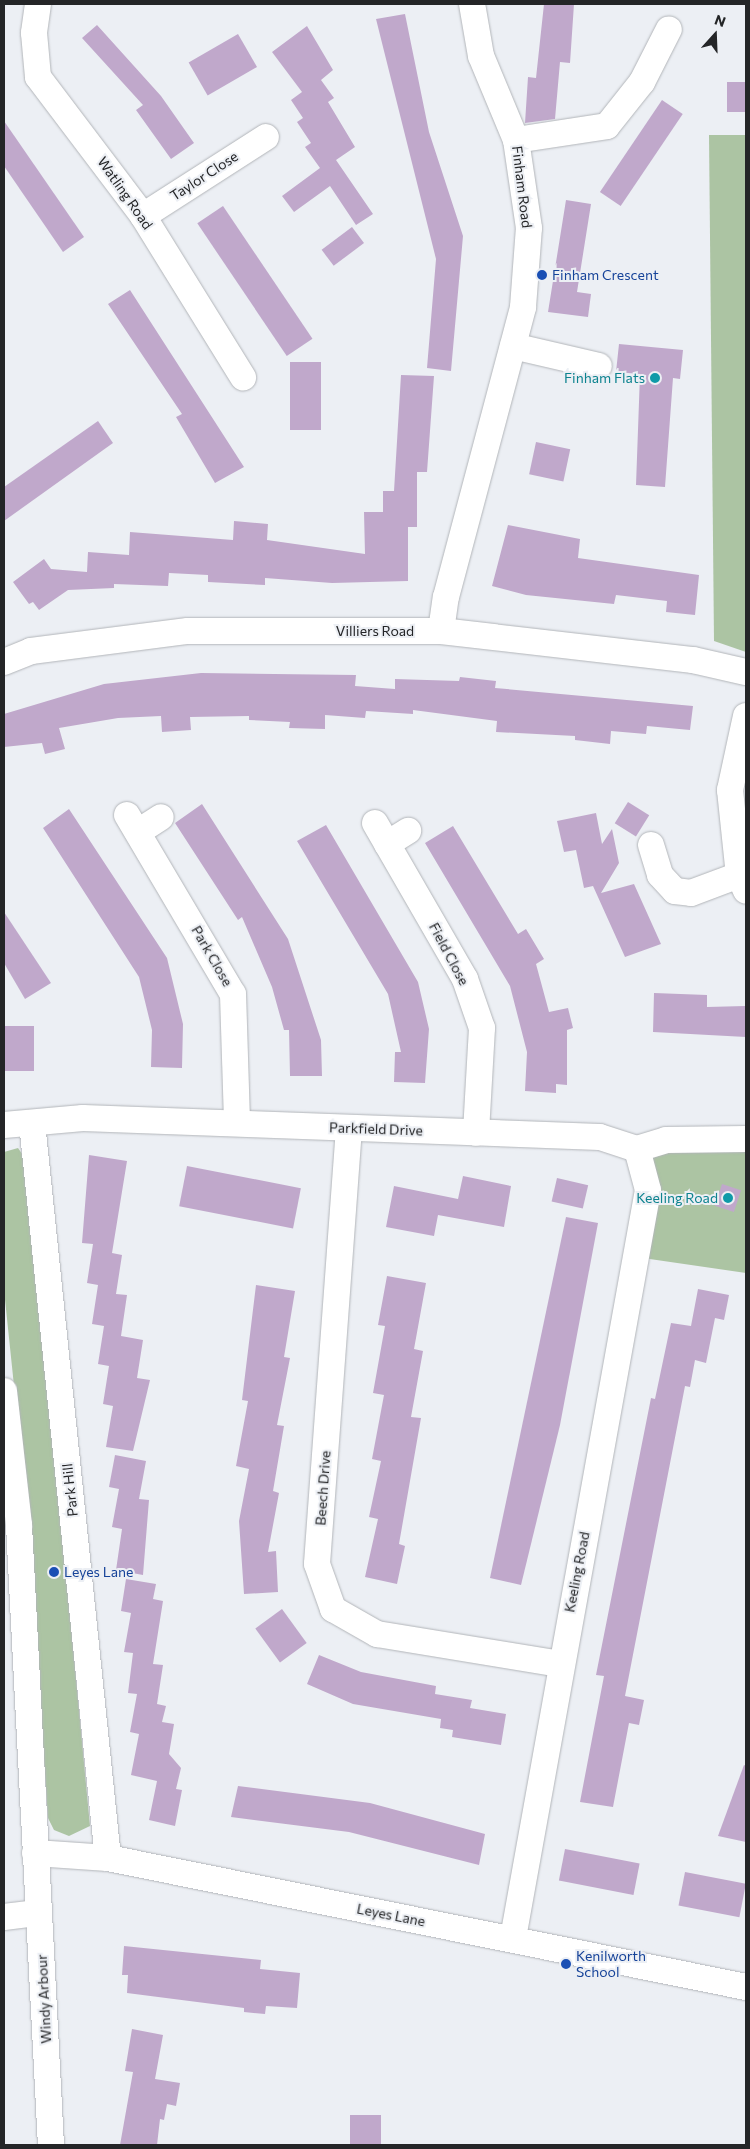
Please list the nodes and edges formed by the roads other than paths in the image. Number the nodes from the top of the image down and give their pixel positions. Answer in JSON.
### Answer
{"nodes":[{"id":1,"x":38,"y":4,"type":"edge"},
{"id":2,"x":472,"y":4,"type":"edge"},
{"id":3,"x":669,"y":29,"type":"dead end"},
{"id":4,"x":266,"y":137,"type":"dead end"},
{"id":5,"x":516,"y":140,"type":"junction"},
{"id":6,"x":143,"y":216,"type":"junction"},
{"id":7,"x":513,"y":346,"type":"junction"},
{"id":8,"x":599,"y":366,"type":"dead end"},
{"id":9,"x":243,"y":377,"type":"dead end"},
{"id":10,"x":441,"y":631,"type":"junction"},
{"id":11,"x":4,"y":662,"type":"edge"},
{"id":12,"x":746,"y":672,"type":"edge"},
{"id":13,"x":746,"y":716,"type":"edge"},
{"id":14,"x":161,"y":817,"type":"dead end"},
{"id":15,"x":390,"y":833,"type":"dead end"},
{"id":16,"x":651,"y":845,"type":"dead end"},
{"id":17,"x":742,"y":883,"type":"edge"},
{"id":18,"x":32,"y":1123,"type":"junction"},
{"id":19,"x":237,"y":1124,"type":"junction"},
{"id":20,"x":4,"y":1126,"type":"edge"},
{"id":21,"x":349,"y":1128,"type":"junction"},
{"id":22,"x":476,"y":1133,"type":"junction"},
{"id":23,"x":746,"y":1139,"type":"edge"},
{"id":24,"x":637,"y":1149,"type":"junction"},
{"id":25,"x":4,"y":1391,"type":"edge"},
{"id":26,"x":560,"y":1664,"type":"junction"},
{"id":27,"x":35,"y":1853,"type":"junction"},
{"id":28,"x":108,"y":1858,"type":"junction"},
{"id":29,"x":38,"y":1913,"type":"junction"},
{"id":30,"x":4,"y":1917,"type":"edge"},
{"id":31,"x":513,"y":1938,"type":"junction"},
{"id":32,"x":746,"y":1987,"type":"edge"},
{"id":33,"x":51,"y":2145,"type":"edge"}],
"edges":[{"from":1,"to":6,"type":"street","name":"Watling Road"},
{"from":2,"to":5,"type":"street","name":"Finham Road"},
{"from":3,"to":5,"type":"street"},
{"from":4,"to":6,"type":"street","name":"Taylor Close"},
{"from":5,"to":7,"type":"street","name":"Finham Road"},
{"from":6,"to":9,"type":"street","name":"Watling Road"},
{"from":7,"to":8,"type":"street"},
{"from":7,"to":10,"type":"street","name":"Finham Road"},
{"from":10,"to":11,"type":"street","name":"Villiers Road"},
{"from":10,"to":12,"type":"street","name":"Villiers Road"},
{"from":13,"to":17,"type":"street"},
{"from":14,"to":19,"type":"street","name":"Park Close"},
{"from":15,"to":22,"type":"street","name":"Field Close"},
{"from":16,"to":17,"type":"street"},
{"from":18,"to":19,"type":"street","name":"Parkfield Drive"},
{"from":18,"to":20,"type":"street","name":"Parkfield Drive"},
{"from":18,"to":28,"type":"street","name":"Park Hill"},
{"from":19,"to":21,"type":"street","name":"Parkfield Drive"},
{"from":21,"to":22,"type":"street","name":"Parkfield Drive"},
{"from":21,"to":26,"type":"street","name":"Beech Drive"},
{"from":22,"to":24,"type":"street","name":"Parkfield Drive"},
{"from":23,"to":24,"type":"street"},
{"from":24,"to":26,"type":"street","name":"Keeling Road"},
{"from":25,"to":27,"type":"street"},
{"from":26,"to":31,"type":"street","name":"Keeling Road"},
{"from":27,"to":28,"type":"street","name":"Leyes Lane"},
{"from":27,"to":29,"type":"street","name":"Windy Arbour"},
{"from":28,"to":31,"type":"street","name":"Leyes Lane"},
{"from":29,"to":30,"type":"street"},
{"from":29,"to":33,"type":"street","name":"Windy Arbour"},
{"from":31,"to":32,"type":"street","name":"Leyes Lane"}]}
